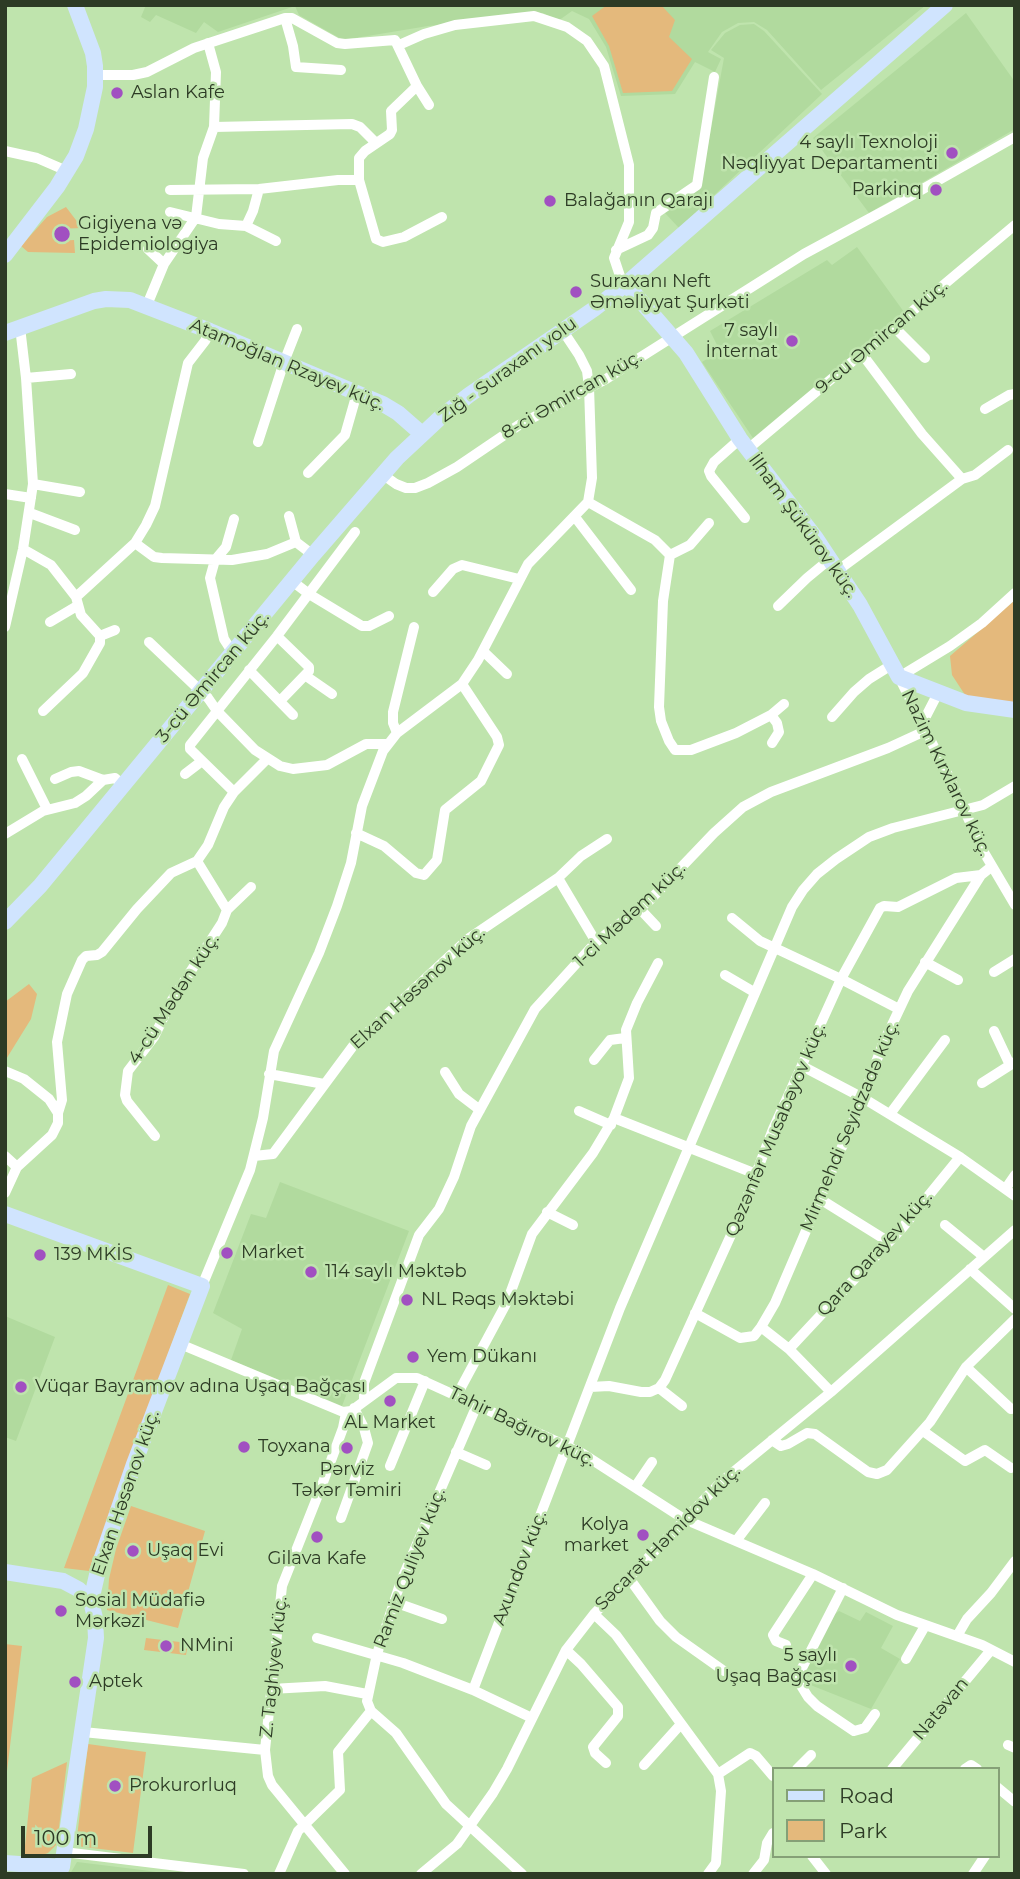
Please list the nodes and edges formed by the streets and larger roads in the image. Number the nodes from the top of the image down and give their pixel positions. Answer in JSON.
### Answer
{"nodes":[{"id":1,"x":64,"y":5,"type":"edge"},
{"id":2,"x":75,"y":5,"type":"edge"},
{"id":3,"x":945,"y":5,"type":"edge"},
{"id":4,"x":285,"y":18,"type":"junction"},
{"id":5,"x":88,"y":39,"type":"junction"},
{"id":6,"x":208,"y":43,"type":"junction"},
{"id":7,"x":399,"y":45,"type":"junction"},
{"id":8,"x":341,"y":70,"type":"dead end"},
{"id":9,"x":95,"y":75,"type":"junction"},
{"id":10,"x":714,"y":77,"type":"dead end"},
{"id":11,"x":417,"y":86,"type":"junction"},
{"id":12,"x":429,"y":105,"type":"dead end"},
{"id":13,"x":214,"y":127,"type":"junction"},
{"id":14,"x":1015,"y":137,"type":"edge"},
{"id":15,"x":376,"y":143,"type":"junction"},
{"id":16,"x":5,"y":151,"type":"edge"},
{"id":17,"x":67,"y":171,"type":"junction"},
{"id":18,"x":359,"y":180,"type":"junction"},
{"id":19,"x":259,"y":189,"type":"junction"},
{"id":20,"x":170,"y":190,"type":"dead end"},
{"id":21,"x":199,"y":190,"type":"junction"},
{"id":22,"x":170,"y":212,"type":"dead end"},
{"id":23,"x":196,"y":217,"type":"junction"},
{"id":24,"x":442,"y":217,"type":"dead end"},
{"id":25,"x":1015,"y":225,"type":"edge"},
{"id":26,"x":246,"y":226,"type":"junction"},
{"id":27,"x":276,"y":240,"type":"dead end"},
{"id":28,"x":148,"y":249,"type":"dead end"},
{"id":29,"x":616,"y":250,"type":"junction"},
{"id":30,"x":5,"y":255,"type":"edge"},
{"id":31,"x":164,"y":264,"type":"junction"},
{"id":32,"x":626,"y":284,"type":"junction"},
{"id":33,"x":147,"y":305,"type":"junction"},
{"id":34,"x":894,"y":327,"type":"junction"},
{"id":35,"x":297,"y":329,"type":"dead end"},
{"id":36,"x":12,"y":330,"type":"edge"},
{"id":37,"x":210,"y":331,"type":"junction"},
{"id":38,"x":563,"y":331,"type":"junction"},
{"id":39,"x":673,"y":335,"type":"junction"},
{"id":40,"x":862,"y":354,"type":"junction"},
{"id":41,"x":925,"y":358,"type":"dead end"},
{"id":42,"x":284,"y":362,"type":"junction"},
{"id":43,"x":71,"y":374,"type":"dead end"},
{"id":44,"x":26,"y":378,"type":"junction"},
{"id":45,"x":589,"y":387,"type":"junction"},
{"id":46,"x":358,"y":393,"type":"junction"},
{"id":47,"x":1015,"y":394,"type":"edge"},
{"id":48,"x":985,"y":409,"type":"dead end"},
{"id":49,"x":422,"y":434,"type":"junction"},
{"id":50,"x":258,"y":442,"type":"dead end"},
{"id":51,"x":744,"y":444,"type":"junction"},
{"id":52,"x":1008,"y":450,"type":"dead end"},
{"id":53,"x":308,"y":473,"type":"dead end"},
{"id":54,"x":382,"y":474,"type":"junction"},
{"id":55,"x":962,"y":479,"type":"junction"},
{"id":56,"x":33,"y":484,"type":"junction"},
{"id":57,"x":80,"y":492,"type":"dead end"},
{"id":58,"x":5,"y":495,"type":"edge"},
{"id":59,"x":31,"y":498,"type":"junction"},
{"id":60,"x":588,"y":502,"type":"junction"},
{"id":61,"x":30,"y":513,"type":"junction"},
{"id":62,"x":289,"y":516,"type":"dead end"},
{"id":63,"x":575,"y":517,"type":"junction"},
{"id":64,"x":745,"y":518,"type":"dead end"},
{"id":65,"x":234,"y":519,"type":"dead end"},
{"id":66,"x":709,"y":523,"type":"dead end"},
{"id":67,"x":75,"y":530,"type":"dead end"},
{"id":68,"x":355,"y":532,"type":"dead end"},
{"id":69,"x":296,"y":542,"type":"junction"},
{"id":70,"x":135,"y":543,"type":"junction"},
{"id":71,"x":23,"y":549,"type":"junction"},
{"id":72,"x":313,"y":555,"type":"junction"},
{"id":73,"x":670,"y":555,"type":"junction"},
{"id":74,"x":215,"y":560,"type":"junction"},
{"id":75,"x":834,"y":565,"type":"junction"},
{"id":76,"x":519,"y":579,"type":"junction"},
{"id":77,"x":292,"y":581,"type":"junction"},
{"id":78,"x":631,"y":590,"type":"dead end"},
{"id":79,"x":433,"y":592,"type":"dead end"},
{"id":80,"x":1015,"y":593,"type":"edge"},
{"id":81,"x":309,"y":594,"type":"junction"},
{"id":82,"x":76,"y":601,"type":"junction"},
{"id":83,"x":778,"y":606,"type":"dead end"},
{"id":84,"x":389,"y":616,"type":"dead end"},
{"id":85,"x":50,"y":622,"type":"dead end"},
{"id":86,"x":5,"y":627,"type":"edge"},
{"id":87,"x":414,"y":627,"type":"dead end"},
{"id":88,"x":115,"y":630,"type":"dead end"},
{"id":89,"x":100,"y":636,"type":"junction"},
{"id":90,"x":277,"y":636,"type":"junction"},
{"id":91,"x":149,"y":642,"type":"dead end"},
{"id":92,"x":483,"y":651,"type":"junction"},
{"id":93,"x":233,"y":653,"type":"junction"},
{"id":94,"x":248,"y":670,"type":"junction"},
{"id":95,"x":896,"y":670,"type":"junction"},
{"id":96,"x":507,"y":674,"type":"dead end"},
{"id":97,"x":306,"y":676,"type":"junction"},
{"id":98,"x":462,"y":684,"type":"junction"},
{"id":99,"x":201,"y":692,"type":"junction"},
{"id":100,"x":938,"y":693,"type":"junction"},
{"id":101,"x":332,"y":694,"type":"dead end"},
{"id":102,"x":280,"y":701,"type":"junction"},
{"id":103,"x":784,"y":704,"type":"dead end"},
{"id":104,"x":1015,"y":710,"type":"edge"},
{"id":105,"x":43,"y":711,"type":"dead end"},
{"id":106,"x":217,"y":711,"type":"junction"},
{"id":107,"x":293,"y":715,"type":"dead end"},
{"id":108,"x":771,"y":715,"type":"junction"},
{"id":109,"x":832,"y":717,"type":"dead end"},
{"id":110,"x":924,"y":727,"type":"junction"},
{"id":111,"x":397,"y":733,"type":"junction"},
{"id":112,"x":772,"y":743,"type":"dead end"},
{"id":113,"x":387,"y":744,"type":"junction"},
{"id":114,"x":22,"y":759,"type":"dead end"},
{"id":115,"x":267,"y":759,"type":"junction"},
{"id":116,"x":202,"y":761,"type":"junction"},
{"id":117,"x":124,"y":767,"type":"dead end"},
{"id":118,"x":185,"y":774,"type":"dead end"},
{"id":119,"x":55,"y":779,"type":"dead end"},
{"id":120,"x":103,"y":780,"type":"junction"},
{"id":121,"x":119,"y":781,"type":"junction"},
{"id":122,"x":1015,"y":786,"type":"edge"},
{"id":123,"x":234,"y":792,"type":"junction"},
{"id":124,"x":47,"y":809,"type":"junction"},
{"id":125,"x":965,"y":811,"type":"junction"},
{"id":126,"x":356,"y":833,"type":"junction"},
{"id":127,"x":5,"y":834,"type":"edge"},
{"id":128,"x":607,"y":839,"type":"dead end"},
{"id":129,"x":197,"y":861,"type":"junction"},
{"id":130,"x":992,"y":867,"type":"junction"},
{"id":131,"x":981,"y":876,"type":"junction"},
{"id":132,"x":558,"y":878,"type":"junction"},
{"id":133,"x":251,"y":887,"type":"dead end"},
{"id":134,"x":1015,"y":905,"type":"edge"},
{"id":135,"x":640,"y":909,"type":"junction"},
{"id":136,"x":227,"y":910,"type":"junction"},
{"id":137,"x":732,"y":918,"type":"dead end"},
{"id":138,"x":5,"y":922,"type":"edge"},
{"id":139,"x":656,"y":926,"type":"dead end"},
{"id":140,"x":596,"y":942,"type":"junction"},
{"id":141,"x":773,"y":947,"type":"junction"},
{"id":142,"x":1015,"y":959,"type":"edge"},
{"id":143,"x":925,"y":962,"type":"junction"},
{"id":144,"x":658,"y":963,"type":"dead end"},
{"id":145,"x":994,"y":972,"type":"dead end"},
{"id":146,"x":725,"y":975,"type":"dead end"},
{"id":147,"x":841,"y":979,"type":"junction"},
{"id":148,"x":958,"y":980,"type":"dead end"},
{"id":149,"x":754,"y":992,"type":"junction"},
{"id":150,"x":899,"y":1009,"type":"junction"},
{"id":151,"x":994,"y":1031,"type":"dead end"},
{"id":152,"x":625,"y":1038,"type":"junction"},
{"id":153,"x":945,"y":1040,"type":"dead end"},
{"id":154,"x":594,"y":1060,"type":"dead end"},
{"id":155,"x":1012,"y":1063,"type":"edge"},
{"id":156,"x":802,"y":1066,"type":"junction"},
{"id":157,"x":5,"y":1072,"type":"edge"},
{"id":158,"x":445,"y":1072,"type":"dead end"},
{"id":159,"x":269,"y":1074,"type":"junction"},
{"id":160,"x":982,"y":1083,"type":"dead end"},
{"id":161,"x":324,"y":1084,"type":"junction"},
{"id":162,"x":863,"y":1098,"type":"junction"},
{"id":163,"x":480,"y":1110,"type":"junction"},
{"id":164,"x":579,"y":1111,"type":"dead end"},
{"id":165,"x":58,"y":1113,"type":"junction"},
{"id":166,"x":890,"y":1114,"type":"junction"},
{"id":167,"x":612,"y":1121,"type":"junction"},
{"id":168,"x":155,"y":1136,"type":"dead end"},
{"id":169,"x":688,"y":1147,"type":"junction"},
{"id":170,"x":5,"y":1156,"type":"edge"},
{"id":171,"x":254,"y":1156,"type":"junction"},
{"id":172,"x":960,"y":1157,"type":"junction"},
{"id":173,"x":17,"y":1167,"type":"junction"},
{"id":174,"x":756,"y":1174,"type":"junction"},
{"id":175,"x":1015,"y":1175,"type":"edge"},
{"id":176,"x":1010,"y":1192,"type":"edge"},
{"id":177,"x":5,"y":1193,"type":"edge"},
{"id":178,"x":820,"y":1199,"type":"junction"},
{"id":179,"x":547,"y":1212,"type":"junction"},
{"id":180,"x":5,"y":1214,"type":"edge"},
{"id":181,"x":573,"y":1225,"type":"dead end"},
{"id":182,"x":945,"y":1225,"type":"dead end"},
{"id":183,"x":1015,"y":1230,"type":"edge"},
{"id":184,"x":889,"y":1242,"type":"junction"},
{"id":185,"x":984,"y":1257,"type":"junction"},
{"id":186,"x":970,"y":1269,"type":"junction"},
{"id":187,"x":202,"y":1286,"type":"junction"},
{"id":188,"x":1015,"y":1309,"type":"edge"},
{"id":189,"x":695,"y":1313,"type":"junction"},
{"id":190,"x":1015,"y":1319,"type":"edge"},
{"id":191,"x":761,"y":1327,"type":"junction"},
{"id":192,"x":180,"y":1344,"type":"junction"},
{"id":193,"x":789,"y":1349,"type":"junction"},
{"id":194,"x":966,"y":1367,"type":"junction"},
{"id":195,"x":425,"y":1381,"type":"junction"},
{"id":196,"x":590,"y":1387,"type":"junction"},
{"id":197,"x":659,"y":1388,"type":"junction"},
{"id":198,"x":831,"y":1392,"type":"junction"},
{"id":199,"x":457,"y":1395,"type":"junction"},
{"id":200,"x":364,"y":1401,"type":"junction"},
{"id":201,"x":477,"y":1405,"type":"junction"},
{"id":202,"x":682,"y":1406,"type":"dead end"},
{"id":203,"x":1011,"y":1409,"type":"dead end"},
{"id":204,"x":350,"y":1410,"type":"junction"},
{"id":205,"x":923,"y":1431,"type":"junction"},
{"id":206,"x":772,"y":1440,"type":"junction"},
{"id":207,"x":566,"y":1445,"type":"junction"},
{"id":208,"x":456,"y":1452,"type":"junction"},
{"id":209,"x":652,"y":1462,"type":"dead end"},
{"id":210,"x":486,"y":1465,"type":"dead end"},
{"id":211,"x":390,"y":1466,"type":"dead end"},
{"id":212,"x":1011,"y":1468,"type":"dead end"},
{"id":213,"x":635,"y":1487,"type":"junction"},
{"id":214,"x":765,"y":1503,"type":"dead end"},
{"id":215,"x":341,"y":1518,"type":"dead end"},
{"id":216,"x":684,"y":1519,"type":"junction"},
{"id":217,"x":736,"y":1541,"type":"junction"},
{"id":218,"x":1015,"y":1561,"type":"edge"},
{"id":219,"x":5,"y":1572,"type":"edge"},
{"id":220,"x":813,"y":1574,"type":"junction"},
{"id":221,"x":629,"y":1578,"type":"junction"},
{"id":222,"x":843,"y":1588,"type":"junction"},
{"id":223,"x":91,"y":1601,"type":"junction"},
{"id":224,"x":394,"y":1602,"type":"junction"},
{"id":225,"x":594,"y":1614,"type":"junction"},
{"id":226,"x":442,"y":1619,"type":"dead end"},
{"id":227,"x":925,"y":1626,"type":"junction"},
{"id":228,"x":957,"y":1636,"type":"junction"},
{"id":229,"x":317,"y":1638,"type":"dead end"},
{"id":230,"x":786,"y":1645,"type":"dead end"},
{"id":231,"x":566,"y":1650,"type":"junction"},
{"id":232,"x":991,"y":1650,"type":"junction"},
{"id":233,"x":377,"y":1654,"type":"junction"},
{"id":234,"x":905,"y":1659,"type":"dead end"},
{"id":235,"x":1015,"y":1662,"type":"edge"},
{"id":236,"x":724,"y":1671,"type":"dead end"},
{"id":237,"x":271,"y":1689,"type":"junction"},
{"id":238,"x":472,"y":1690,"type":"junction"},
{"id":239,"x":367,"y":1694,"type":"junction"},
{"id":240,"x":372,"y":1711,"type":"junction"},
{"id":241,"x":875,"y":1714,"type":"dead end"},
{"id":242,"x":532,"y":1718,"type":"junction"},
{"id":243,"x":681,"y":1724,"type":"junction"},
{"id":244,"x":83,"y":1732,"type":"junction"},
{"id":245,"x":265,"y":1750,"type":"junction"},
{"id":246,"x":811,"y":1755,"type":"dead end"},
{"id":247,"x":606,"y":1763,"type":"dead end"},
{"id":248,"x":644,"y":1765,"type":"dead end"},
{"id":249,"x":799,"y":1767,"type":"edge"},
{"id":250,"x":894,"y":1767,"type":"edge"},
{"id":251,"x":718,"y":1774,"type":"junction"},
{"id":252,"x":772,"y":1775,"type":"edge"},
{"id":253,"x":999,"y":1789,"type":"edge"},
{"id":254,"x":1015,"y":1802,"type":"edge"},
{"id":255,"x":470,"y":1824,"type":"junction"},
{"id":256,"x":303,"y":1825,"type":"junction"},
{"id":257,"x":772,"y":1835,"type":"edge"},
{"id":258,"x":814,"y":1858,"type":"edge"},
{"id":259,"x":984,"y":1858,"type":"edge"},
{"id":260,"x":5,"y":1863,"type":"edge"},
{"id":261,"x":63,"y":1864,"type":"edge"},
{"id":262,"x":244,"y":1874,"type":"edge"},
{"id":263,"x":279,"y":1874,"type":"edge"},
{"id":264,"x":345,"y":1874,"type":"edge"},
{"id":265,"x":421,"y":1874,"type":"edge"},
{"id":266,"x":522,"y":1874,"type":"edge"},
{"id":267,"x":708,"y":1874,"type":"edge"},
{"id":268,"x":752,"y":1874,"type":"edge"},
{"id":269,"x":827,"y":1874,"type":"edge"},
{"id":270,"x":973,"y":1874,"type":"edge"}],
"edges":[{"from":1,"to":5,"type":"street"},
{"from":2,"to":5,"type":"street"},
{"from":3,"to":32,"type":"street","name":"Zığ - Suraxanı yolu"},
{"from":4,"to":6,"type":"street"},
{"from":4,"to":7,"type":"street"},
{"from":4,"to":8,"type":"street"},
{"from":5,"to":9,"type":"street"},
{"from":6,"to":9,"type":"street"},
{"from":6,"to":13,"type":"street"},
{"from":7,"to":11,"type":"street"},
{"from":7,"to":29,"type":"street"},
{"from":9,"to":17,"type":"street"},
{"from":10,"to":29,"type":"street"},
{"from":11,"to":12,"type":"street"},
{"from":11,"to":15,"type":"street"},
{"from":13,"to":15,"type":"street"},
{"from":13,"to":21,"type":"street"},
{"from":14,"to":39,"type":"street","name":"8-ci Əmircan küç."},
{"from":15,"to":18,"type":"street"},
{"from":16,"to":17,"type":"street"},
{"from":17,"to":30,"type":"street"},
{"from":18,"to":19,"type":"street"},
{"from":18,"to":24,"type":"street"},
{"from":19,"to":21,"type":"street"},
{"from":19,"to":26,"type":"street"},
{"from":20,"to":21,"type":"street"},
{"from":21,"to":23,"type":"street"},
{"from":22,"to":23,"type":"street"},
{"from":23,"to":26,"type":"street"},
{"from":23,"to":31,"type":"street"},
{"from":25,"to":34,"type":"street","name":"9-cu Əmircan küç."},
{"from":26,"to":27,"type":"street"},
{"from":28,"to":31,"type":"street"},
{"from":29,"to":32,"type":"street"},
{"from":31,"to":33,"type":"street"},
{"from":32,"to":38,"type":"street","name":"Zığ - Suraxanı yolu"},
{"from":32,"to":39,"type":"street","name":"İlham Şükürov küç."},
{"from":33,"to":36,"type":"street","name":"Atamoğlan Rzayev küç."},
{"from":33,"to":37,"type":"street","name":"Atamoğlan Rzayev küç."},
{"from":34,"to":40,"type":"street","name":"9-cu Əmircan küç."},
{"from":34,"to":41,"type":"street"},
{"from":35,"to":42,"type":"street"},
{"from":36,"to":44,"type":"street"},
{"from":37,"to":42,"type":"street","name":"Atamoğlan Rzayev küç."},
{"from":37,"to":70,"type":"street"},
{"from":38,"to":45,"type":"street"},
{"from":38,"to":49,"type":"street","name":"Zığ - Suraxanı yolu"},
{"from":39,"to":45,"type":"street","name":"8-ci Əmircan küç."},
{"from":39,"to":51,"type":"street","name":"İlham Şükürov küç."},
{"from":40,"to":51,"type":"street","name":"9-cu Əmircan küç."},
{"from":40,"to":55,"type":"street"},
{"from":42,"to":46,"type":"street","name":"Atamoğlan Rzayev küç."},
{"from":42,"to":50,"type":"street"},
{"from":43,"to":44,"type":"street"},
{"from":44,"to":56,"type":"street"},
{"from":45,"to":54,"type":"street","name":"8-ci Əmircan küç."},
{"from":45,"to":60,"type":"street"},
{"from":46,"to":49,"type":"street","name":"Atamoğlan Rzayev küç."},
{"from":46,"to":53,"type":"street"},
{"from":47,"to":48,"type":"street"},
{"from":49,"to":54,"type":"street","name":"3-cü Əmircan küç."},
{"from":51,"to":64,"type":"street","name":"9-cu Əmircan küç."},
{"from":51,"to":75,"type":"street","name":"İlham Şükürov küç."},
{"from":52,"to":55,"type":"street"},
{"from":54,"to":72,"type":"street","name":"3-cü Əmircan küç."},
{"from":55,"to":75,"type":"street"},
{"from":56,"to":57,"type":"street"},
{"from":56,"to":59,"type":"street"},
{"from":58,"to":59,"type":"street"},
{"from":59,"to":61,"type":"street"},
{"from":60,"to":63,"type":"street"},
{"from":60,"to":73,"type":"street"},
{"from":61,"to":67,"type":"street"},
{"from":61,"to":71,"type":"street"},
{"from":62,"to":69,"type":"street"},
{"from":63,"to":76,"type":"street"},
{"from":63,"to":78,"type":"street"},
{"from":65,"to":74,"type":"street"},
{"from":66,"to":73,"type":"street"},
{"from":68,"to":81,"type":"street"},
{"from":69,"to":72,"type":"street"},
{"from":69,"to":74,"type":"street"},
{"from":70,"to":74,"type":"street"},
{"from":70,"to":82,"type":"street"},
{"from":71,"to":82,"type":"street"},
{"from":71,"to":86,"type":"street"},
{"from":72,"to":77,"type":"street","name":"3-cü Əmircan küç."},
{"from":73,"to":108,"type":"street"},
{"from":74,"to":93,"type":"street"},
{"from":75,"to":83,"type":"street"},
{"from":75,"to":95,"type":"street","name":"İlham Şükürov küç."},
{"from":76,"to":79,"type":"street"},
{"from":76,"to":92,"type":"street"},
{"from":77,"to":81,"type":"street"},
{"from":77,"to":93,"type":"street","name":"3-cü Əmircan küç."},
{"from":80,"to":95,"type":"street"},
{"from":81,"to":84,"type":"street"},
{"from":81,"to":90,"type":"street"},
{"from":82,"to":85,"type":"street"},
{"from":82,"to":89,"type":"street"},
{"from":87,"to":111,"type":"street"},
{"from":88,"to":89,"type":"street"},
{"from":89,"to":105,"type":"street"},
{"from":90,"to":94,"type":"street"},
{"from":90,"to":97,"type":"street"},
{"from":91,"to":99,"type":"street"},
{"from":92,"to":96,"type":"street"},
{"from":92,"to":98,"type":"street"},
{"from":93,"to":99,"type":"street","name":"3-cü Əmircan küç."},
{"from":94,"to":102,"type":"street"},
{"from":94,"to":106,"type":"street"},
{"from":95,"to":100,"type":"street"},
{"from":95,"to":109,"type":"street"},
{"from":95,"to":110,"type":"street","name":"Nazim Kırxlarov küç."},
{"from":97,"to":101,"type":"street"},
{"from":97,"to":102,"type":"street"},
{"from":98,"to":111,"type":"street"},
{"from":98,"to":126,"type":"street"},
{"from":99,"to":106,"type":"street"},
{"from":99,"to":121,"type":"street","name":"3-cü Əmircan küç."},
{"from":100,"to":104,"type":"street"},
{"from":100,"to":110,"type":"street"},
{"from":102,"to":107,"type":"street"},
{"from":103,"to":108,"type":"street"},
{"from":106,"to":115,"type":"street"},
{"from":106,"to":116,"type":"street"},
{"from":108,"to":112,"type":"street"},
{"from":110,"to":125,"type":"street","name":"Nazim Kırxlarov küç."},
{"from":110,"to":135,"type":"street","name":"1-ci Mədəm küç."},
{"from":111,"to":113,"type":"street"},
{"from":113,"to":115,"type":"street"},
{"from":113,"to":126,"type":"street"},
{"from":114,"to":124,"type":"street"},
{"from":115,"to":123,"type":"street"},
{"from":116,"to":118,"type":"street"},
{"from":116,"to":123,"type":"street"},
{"from":117,"to":121,"type":"street"},
{"from":119,"to":120,"type":"street"},
{"from":120,"to":121,"type":"street"},
{"from":120,"to":124,"type":"street"},
{"from":121,"to":138,"type":"street","name":"3-cü Əmircan küç."},
{"from":122,"to":125,"type":"street"},
{"from":123,"to":129,"type":"street"},
{"from":124,"to":127,"type":"street"},
{"from":125,"to":130,"type":"street","name":"Nazim Kırxlarov küç."},
{"from":125,"to":141,"type":"street","name":"Axundov küç."},
{"from":126,"to":159,"type":"street"},
{"from":128,"to":132,"type":"street","name":"Elxan Həsənov küç."},
{"from":129,"to":136,"type":"street"},
{"from":129,"to":165,"type":"street"},
{"from":130,"to":131,"type":"street","name":"Mirmehdi Seyidzadə küç."},
{"from":130,"to":134,"type":"street","name":"Nazim Kırxlarov küç."},
{"from":131,"to":143,"type":"street","name":"Mirmehdi Seyidzadə küç."},
{"from":131,"to":147,"type":"street","name":"Qəzənfər Musabəyov küç."},
{"from":132,"to":140,"type":"street"},
{"from":132,"to":161,"type":"street","name":"Elxan Həsənov küç."},
{"from":133,"to":136,"type":"street","name":"4-cü Mədən küç."},
{"from":135,"to":139,"type":"street"},
{"from":135,"to":140,"type":"street","name":"1-ci Mədəm küç."},
{"from":136,"to":168,"type":"street","name":"4-cü Mədən küç."},
{"from":137,"to":141,"type":"street"},
{"from":140,"to":163,"type":"street","name":"1-ci Mədəm küç."},
{"from":141,"to":147,"type":"street"},
{"from":141,"to":149,"type":"street","name":"Axundov küç."},
{"from":142,"to":145,"type":"street"},
{"from":143,"to":148,"type":"street"},
{"from":143,"to":150,"type":"street","name":"Mirmehdi Seyidzadə küç."},
{"from":144,"to":152,"type":"street"},
{"from":146,"to":149,"type":"street"},
{"from":147,"to":150,"type":"street"},
{"from":147,"to":156,"type":"street","name":"Qəzənfər Musabəyov küç."},
{"from":149,"to":169,"type":"street","name":"Axundov küç."},
{"from":150,"to":162,"type":"street","name":"Mirmehdi Seyidzadə küç."},
{"from":151,"to":155,"type":"street"},
{"from":152,"to":154,"type":"street"},
{"from":152,"to":167,"type":"street"},
{"from":153,"to":166,"type":"street"},
{"from":155,"to":160,"type":"street"},
{"from":156,"to":162,"type":"street"},
{"from":156,"to":174,"type":"street","name":"Qəzənfər Musabəyov küç."},
{"from":157,"to":165,"type":"street"},
{"from":158,"to":163,"type":"street"},
{"from":159,"to":161,"type":"street"},
{"from":159,"to":171,"type":"street"},
{"from":161,"to":171,"type":"street","name":"Elxan Həsənov küç."},
{"from":162,"to":166,"type":"street"},
{"from":162,"to":178,"type":"street","name":"Mirmehdi Seyidzadə küç."},
{"from":163,"to":200,"type":"street","name":"1-ci Mədəm küç."},
{"from":164,"to":167,"type":"street"},
{"from":165,"to":173,"type":"street"},
{"from":166,"to":172,"type":"street"},
{"from":167,"to":169,"type":"street"},
{"from":167,"to":179,"type":"street"},
{"from":169,"to":174,"type":"street"},
{"from":169,"to":196,"type":"street","name":"Axundov küç."},
{"from":170,"to":173,"type":"street"},
{"from":171,"to":187,"type":"street"},
{"from":172,"to":176,"type":"street"},
{"from":172,"to":184,"type":"street","name":"Qara Qarayev küç."},
{"from":173,"to":177,"type":"street"},
{"from":174,"to":189,"type":"street","name":"Qəzənfər Musabəyov küç."},
{"from":175,"to":176,"type":"street"},
{"from":178,"to":184,"type":"street"},
{"from":178,"to":191,"type":"street","name":"Mirmehdi Seyidzadə küç."},
{"from":179,"to":181,"type":"street"},
{"from":179,"to":199,"type":"street"},
{"from":180,"to":187,"type":"street"},
{"from":182,"to":185,"type":"street"},
{"from":183,"to":185,"type":"street","name":"Səcarət Həmidov küç."},
{"from":184,"to":193,"type":"street","name":"Qara Qarayev küç."},
{"from":185,"to":186,"type":"street","name":"Səcarət Həmidov küç."},
{"from":186,"to":188,"type":"street"},
{"from":186,"to":198,"type":"street","name":"Səcarət Həmidov küç."},
{"from":187,"to":192,"type":"street","name":"Elxan Həsənov küç."},
{"from":189,"to":191,"type":"street"},
{"from":189,"to":197,"type":"street","name":"Qəzənfər Musabəyov küç."},
{"from":190,"to":194,"type":"street"},
{"from":191,"to":193,"type":"street"},
{"from":192,"to":204,"type":"street"},
{"from":192,"to":223,"type":"street","name":"Elxan Həsənov küç."},
{"from":193,"to":198,"type":"street"},
{"from":194,"to":203,"type":"street"},
{"from":194,"to":205,"type":"street"},
{"from":195,"to":199,"type":"street","name":"Tahir Bağırov küç."},
{"from":195,"to":200,"type":"street","name":"Tahir Bağırov küç."},
{"from":195,"to":211,"type":"street"},
{"from":196,"to":197,"type":"street"},
{"from":196,"to":207,"type":"street","name":"Axundov küç."},
{"from":197,"to":202,"type":"street"},
{"from":198,"to":206,"type":"street","name":"Səcarət Həmidov küç."},
{"from":199,"to":201,"type":"street","name":"Tahir Bağırov küç."},
{"from":200,"to":204,"type":"street","name":"Tahir Bağırov küç."},
{"from":201,"to":207,"type":"street","name":"Tahir Bağırov küç."},
{"from":201,"to":208,"type":"street","name":"Ramiz Quliyev küç."},
{"from":204,"to":215,"type":"street"},
{"from":204,"to":237,"type":"street","name":"Z. Taghiyev küç."},
{"from":205,"to":206,"type":"street"},
{"from":205,"to":212,"type":"street"},
{"from":206,"to":216,"type":"street","name":"Səcarət Həmidov küç."},
{"from":207,"to":213,"type":"street","name":"Tahir Bağırov küç."},
{"from":207,"to":238,"type":"street","name":"Axundov küç."},
{"from":208,"to":210,"type":"street"},
{"from":208,"to":224,"type":"street","name":"Ramiz Quliyev küç."},
{"from":209,"to":213,"type":"street"},
{"from":213,"to":216,"type":"street","name":"Tahir Bağırov küç."},
{"from":214,"to":217,"type":"street"},
{"from":216,"to":217,"type":"street","name":"Tahir Bağırov küç."},
{"from":216,"to":221,"type":"street","name":"Səcarət Həmidov küç."},
{"from":217,"to":220,"type":"street","name":"Tahir Bağırov küç."},
{"from":218,"to":228,"type":"street"},
{"from":219,"to":223,"type":"street"},
{"from":220,"to":222,"type":"street","name":"Tahir Bağırov küç."},
{"from":220,"to":230,"type":"street"},
{"from":221,"to":225,"type":"street","name":"Səcarət Həmidov küç."},
{"from":221,"to":236,"type":"street"},
{"from":222,"to":227,"type":"street","name":"Tahir Bağırov küç."},
{"from":222,"to":241,"type":"street"},
{"from":223,"to":244,"type":"street","name":"Elxan Həsənov küç."},
{"from":224,"to":226,"type":"street"},
{"from":224,"to":233,"type":"street","name":"Ramiz Quliyev küç."},
{"from":225,"to":231,"type":"street","name":"Səcarət Həmidov küç."},
{"from":225,"to":243,"type":"street"},
{"from":227,"to":228,"type":"street","name":"Tahir Bağırov küç."},
{"from":227,"to":234,"type":"street"},
{"from":228,"to":232,"type":"street","name":"Tahir Bağırov küç."},
{"from":229,"to":233,"type":"street"},
{"from":231,"to":242,"type":"street","name":"Səcarət Həmidov küç."},
{"from":231,"to":247,"type":"street"},
{"from":232,"to":235,"type":"street","name":"Tahir Bağırov küç."},
{"from":232,"to":250,"type":"street","name":"Natəvan"},
{"from":233,"to":238,"type":"street"},
{"from":233,"to":239,"type":"street","name":"Ramiz Quliyev küç."},
{"from":237,"to":239,"type":"street"},
{"from":237,"to":245,"type":"street","name":"Z. Taghiyev küç."},
{"from":238,"to":242,"type":"street"},
{"from":239,"to":240,"type":"street"},
{"from":240,"to":255,"type":"street"},
{"from":240,"to":256,"type":"street"},
{"from":242,"to":255,"type":"street","name":"Səcarət Həmidov küç."},
{"from":243,"to":248,"type":"street"},
{"from":243,"to":251,"type":"street"},
{"from":244,"to":245,"type":"street","name":"Z. Taghiyev küç."},
{"from":244,"to":261,"type":"street","name":"Elxan Həsənov küç."},
{"from":245,"to":256,"type":"street"},
{"from":246,"to":249,"type":"street"},
{"from":251,"to":252,"type":"street"},
{"from":251,"to":267,"type":"street"},
{"from":253,"to":254,"type":"street"},
{"from":255,"to":265,"type":"street","name":"Səcarət Həmidov küç."},
{"from":255,"to":266,"type":"street"},
{"from":256,"to":263,"type":"street"},
{"from":256,"to":264,"type":"street"},
{"from":257,"to":268,"type":"street"},
{"from":258,"to":269,"type":"street"},
{"from":259,"to":270,"type":"street"},
{"from":260,"to":261,"type":"street"},
{"from":261,"to":262,"type":"street"}]}
